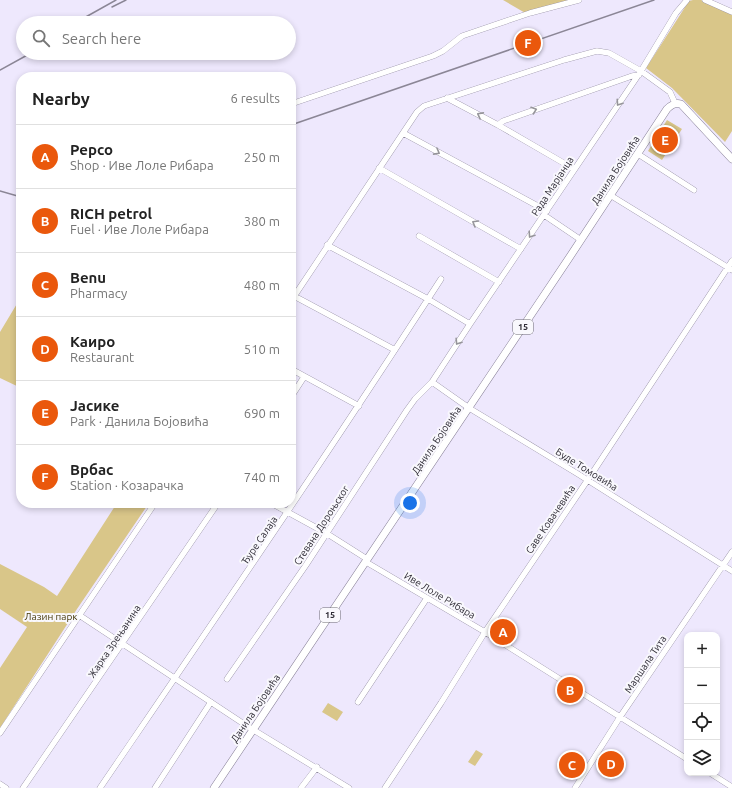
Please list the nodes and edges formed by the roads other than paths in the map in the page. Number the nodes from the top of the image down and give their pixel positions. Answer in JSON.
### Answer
{"nodes":[{"id":1,"x":578,"y":0,"type":"edge"},
{"id":2,"x":687,"y":0,"type":"edge"},
{"id":3,"x":705,"y":0,"type":"edge"},
{"id":4,"x":732,"y":12,"type":"edge"},
{"id":5,"x":640,"y":73,"type":"junction"},
{"id":6,"x":447,"y":98,"type":"junction"},
{"id":7,"x":296,"y":102,"type":"edge"},
{"id":8,"x":675,"y":103,"type":"junction"},
{"id":9,"x":498,"y":125,"type":"junction"},
{"id":10,"x":403,"y":133,"type":"junction"},
{"id":11,"x":638,"y":154,"type":"junction"},
{"id":12,"x":732,"y":159,"type":"edge"},
{"id":13,"x":379,"y":168,"type":"junction"},
{"id":14,"x":574,"y":169,"type":"junction"},
{"id":15,"x":694,"y":190,"type":"dead end"},
{"id":16,"x":610,"y":195,"type":"junction"},
{"id":17,"x":546,"y":213,"type":"junction"},
{"id":18,"x":419,"y":236,"type":"dead end"},
{"id":19,"x":581,"y":240,"type":"junction"},
{"id":20,"x":327,"y":245,"type":"junction"},
{"id":21,"x":521,"y":249,"type":"junction"},
{"id":22,"x":732,"y":261,"type":"edge"},
{"id":23,"x":730,"y":268,"type":"edge"},
{"id":24,"x":441,"y":279,"type":"dead end"},
{"id":25,"x":499,"y":282,"type":"junction"},
{"id":26,"x":296,"y":294,"type":"edge"},
{"id":27,"x":428,"y":299,"type":"junction"},
{"id":28,"x":296,"y":300,"type":"edge"},
{"id":29,"x":470,"y":324,"type":"junction"},
{"id":30,"x":395,"y":350,"type":"junction"},
{"id":31,"x":296,"y":372,"type":"edge"},
{"id":32,"x":304,"y":377,"type":"junction"},
{"id":33,"x":432,"y":382,"type":"junction"},
{"id":34,"x":296,"y":389,"type":"edge"},
{"id":35,"x":359,"y":406,"type":"junction"},
{"id":36,"x":469,"y":408,"type":"junction"},
{"id":37,"x":588,"y":480,"type":"junction"},
{"id":38,"x":296,"y":501,"type":"edge"},
{"id":39,"x":152,"y":508,"type":"edge"},
{"id":40,"x":215,"y":508,"type":"edge"},
{"id":41,"x":280,"y":508,"type":"edge"},
{"id":42,"x":291,"y":508,"type":"edge"},
{"id":43,"x":288,"y":513,"type":"junction"},
{"id":44,"x":326,"y":533,"type":"junction"},
{"id":45,"x":732,"y":552,"type":"edge"},
{"id":46,"x":367,"y":561,"type":"junction"},
{"id":47,"x":723,"y":566,"type":"junction"},
{"id":48,"x":732,"y":571,"type":"edge"},
{"id":49,"x":427,"y":598,"type":"junction"},
{"id":50,"x":79,"y":615,"type":"junction"},
{"id":51,"x":485,"y":632,"type":"junction"},
{"id":52,"x":122,"y":644,"type":"junction"},
{"id":53,"x":175,"y":678,"type":"junction"},
{"id":54,"x":227,"y":679,"type":"dead end"},
{"id":55,"x":211,"y":702,"type":"junction"},
{"id":56,"x":358,"y":702,"type":"dead end"},
{"id":57,"x":620,"y":717,"type":"junction"},
{"id":58,"x":253,"y":729,"type":"junction"},
{"id":59,"x":0,"y":733,"type":"edge"},
{"id":60,"x":684,"y":756,"type":"edge"},
{"id":61,"x":317,"y":767,"type":"junction"},
{"id":62,"x":715,"y":776,"type":"edge"},
{"id":63,"x":0,"y":784,"type":"edge"},
{"id":64,"x":732,"y":787,"type":"edge"},
{"id":65,"x":6,"y":788,"type":"edge"},
{"id":66,"x":23,"y":788,"type":"edge"},
{"id":67,"x":100,"y":788,"type":"edge"},
{"id":68,"x":155,"y":788,"type":"edge"},
{"id":69,"x":214,"y":788,"type":"edge"},
{"id":70,"x":301,"y":788,"type":"edge"},
{"id":71,"x":349,"y":788,"type":"edge"},
{"id":72,"x":384,"y":788,"type":"edge"},
{"id":73,"x":575,"y":788,"type":"edge"}],
"edges":[{"from":1,"to":7,"type":"street"},
{"from":2,"to":5,"type":"street","name":"Рада Марјанца"},
{"from":3,"to":4,"type":"street"},
{"from":5,"to":6,"type":"street"},
{"from":5,"to":8,"type":"street"},
{"from":9,"to":5,"type":"street","one_way":true},
{"from":5,"to":14,"type":"street","name":"Рада Марјанца","one_way":true},
{"from":9,"to":6,"type":"street","one_way":true},
{"from":6,"to":10,"type":"street"},
{"from":8,"to":11,"type":"main road","name":"Данила Бојовића","number":"15"},
{"from":8,"to":12,"type":"main road"},
{"from":9,"to":14,"type":"street"},
{"from":10,"to":13,"type":"street"},
{"from":10,"to":17,"type":"street","one_way":true},
{"from":11,"to":15,"type":"street"},
{"from":11,"to":16,"type":"main road","name":"Данила Бојовића","number":"15"},
{"from":13,"to":20,"type":"street"},
{"from":21,"to":13,"type":"street","one_way":true},
{"from":14,"to":17,"type":"street","name":"Рада Марјанца"},
{"from":16,"to":19,"type":"main road","name":"Данила Бојовића","number":"15"},
{"from":16,"to":23,"type":"street"},
{"from":17,"to":19,"type":"street"},
{"from":17,"to":21,"type":"street","name":"Рада Марјанца","one_way":true},
{"from":18,"to":25,"type":"street"},
{"from":19,"to":36,"type":"main road","name":"Данила Бојовића","number":"15"},
{"from":20,"to":26,"type":"street"},
{"from":20,"to":27,"type":"street"},
{"from":21,"to":25,"type":"street","name":"Рада Марјанца"},
{"from":22,"to":23,"type":"street","name":"Саве Ковачевића"},
{"from":23,"to":37,"type":"street","name":"Саве Ковачевића"},
{"from":24,"to":27,"type":"street","name":"Ђуре Салаја"},
{"from":25,"to":29,"type":"street","name":"Рада Марјанца"},
{"from":27,"to":29,"type":"street"},
{"from":27,"to":30,"type":"street","name":"Ђуре Салаја"},
{"from":28,"to":30,"type":"street"},
{"from":29,"to":33,"type":"street","name":"Рада Марјанца","one_way":true},
{"from":30,"to":35,"type":"street","name":"Ђуре Салаја"},
{"from":31,"to":32,"type":"street"},
{"from":32,"to":34,"type":"street"},
{"from":32,"to":35,"type":"street"},
{"from":33,"to":36,"type":"street","name":"Буде Томовића"},
{"from":33,"to":44,"type":"street","name":"Стевана Дороњског"},
{"from":35,"to":38,"type":"street","name":"Ђуре Салаја"},
{"from":36,"to":37,"type":"street","name":"Буде Томовића"},
{"from":36,"to":46,"type":"main road","name":"Данила Бојовића","number":"15"},
{"from":37,"to":47,"type":"street","name":"Буде Томовића"},
{"from":37,"to":51,"type":"street","name":"Саве Ковачевића"},
{"from":39,"to":50,"type":"street"},
{"from":40,"to":52,"type":"street","name":"Жарка Зрењанина"},
{"from":41,"to":43,"type":"street","name":"Иве Лоле Рибара"},
{"from":42,"to":43,"type":"street","name":"Ђуре Салаја"},
{"from":43,"to":44,"type":"street","name":"Иве Лоле Рибара"},
{"from":43,"to":53,"type":"street","name":"Ђуре Салаја"},
{"from":44,"to":46,"type":"street","name":"Иве Лоле Рибара"},
{"from":44,"to":54,"type":"street","name":"Стевана Дороњског"},
{"from":45,"to":47,"type":"street","name":"Маршала Тита"},
{"from":46,"to":49,"type":"street","name":"Иве Лоле Рибара"},
{"from":46,"to":58,"type":"main road","name":"Данила Бојовића","number":"15"},
{"from":47,"to":48,"type":"street","name":"Буде Томовића"},
{"from":47,"to":57,"type":"street","name":"Маршала Тита"},
{"from":49,"to":51,"type":"street","name":"Иве Лоле Рибара"},
{"from":49,"to":56,"type":"street"},
{"from":50,"to":52,"type":"street"},
{"from":50,"to":59,"type":"street"},
{"from":51,"to":57,"type":"street","name":"Иве Лоле Рибара"},
{"from":51,"to":72,"type":"street","name":"Саве Ковачевића"},
{"from":52,"to":53,"type":"street"},
{"from":52,"to":66,"type":"street","name":"Жарка Зрењанина"},
{"from":53,"to":55,"type":"street"},
{"from":53,"to":67,"type":"street","name":"Ђуре Салаја"},
{"from":55,"to":58,"type":"street"},
{"from":55,"to":68,"type":"street"},
{"from":57,"to":60,"type":"street","name":"Иве Лоле Рибара"},
{"from":57,"to":73,"type":"street","name":"Маршала Тита"},
{"from":58,"to":61,"type":"street"},
{"from":58,"to":69,"type":"main road","name":"Данила Бојовића","number":"15"},
{"from":61,"to":70,"type":"street"},
{"from":61,"to":71,"type":"street"},
{"from":62,"to":64,"type":"street"},
{"from":63,"to":65,"type":"street"}]}
